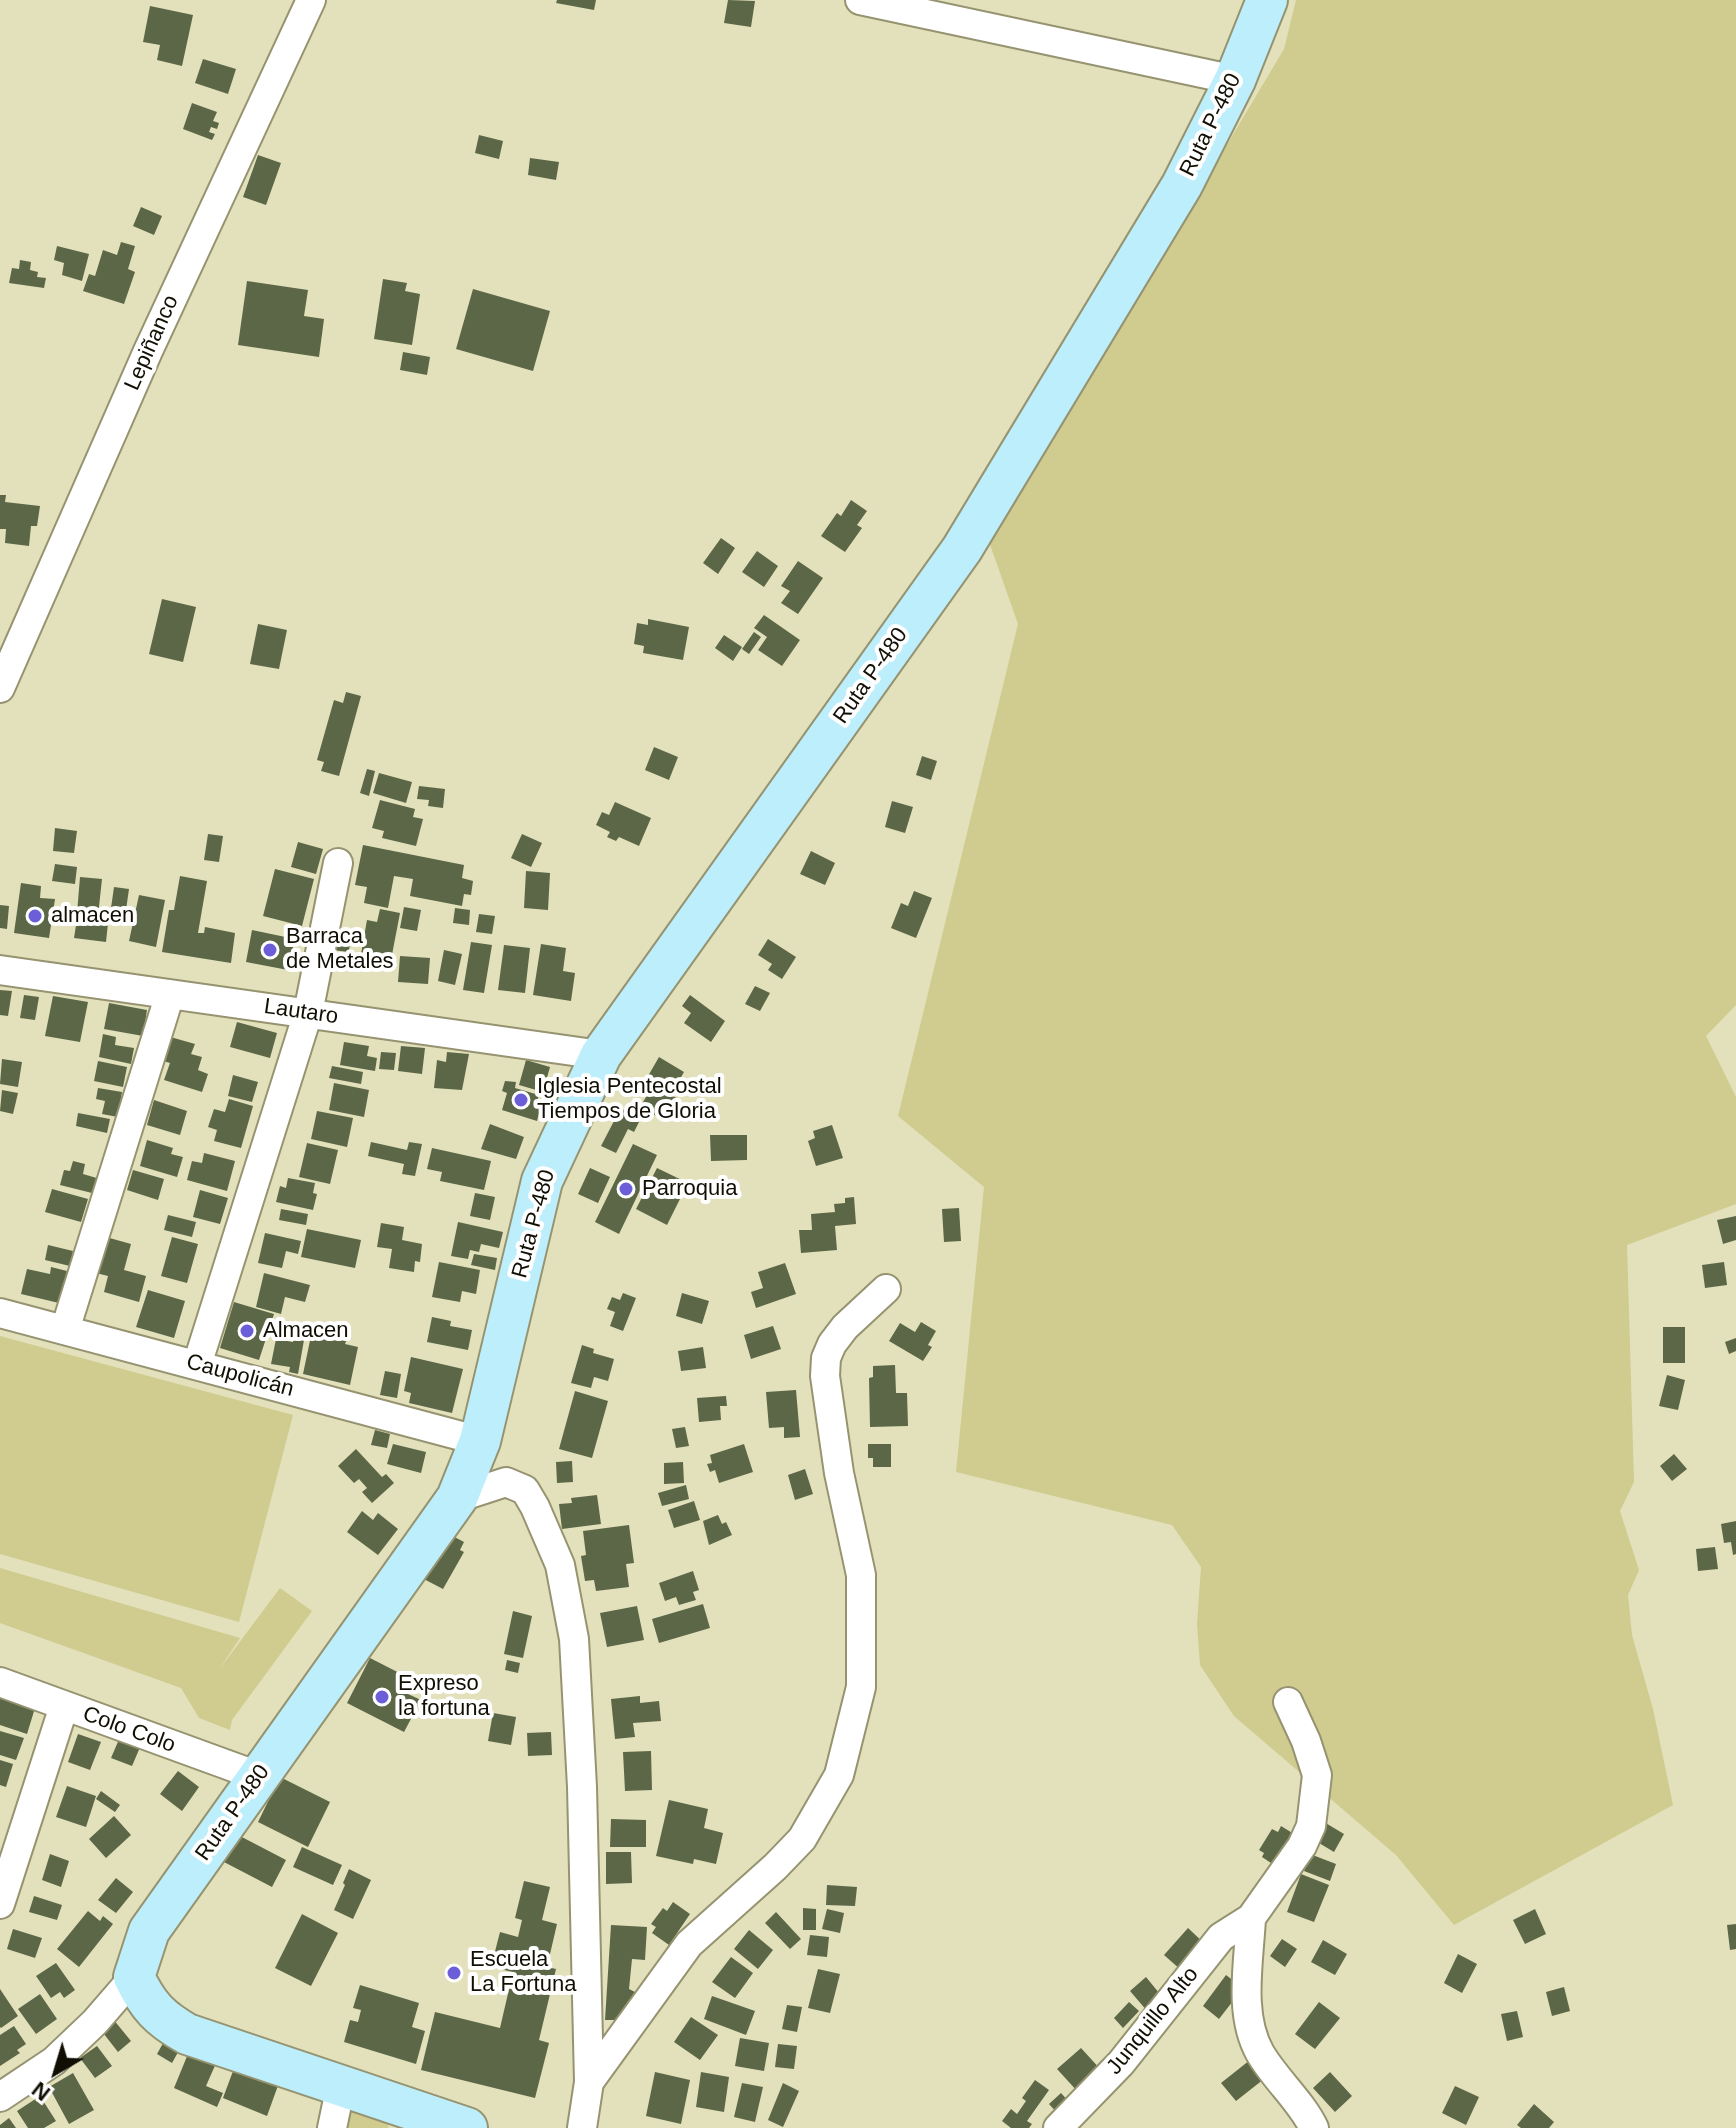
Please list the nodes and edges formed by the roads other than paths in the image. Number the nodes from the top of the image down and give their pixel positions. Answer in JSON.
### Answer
{"nodes":[{"id":1,"x":311,"y":0,"type":"edge"},
{"id":2,"x":860,"y":0,"type":"edge"},
{"id":3,"x":1267,"y":0,"type":"edge"},
{"id":4,"x":1235,"y":80,"type":"junction"},
{"id":5,"x":0,"y":688,"type":"edge"},
{"id":6,"x":338,"y":863,"type":"dead end"},
{"id":7,"x":0,"y":970,"type":"edge"},
{"id":8,"x":170,"y":994,"type":"junction"},
{"id":9,"x":308,"y":1013,"type":"junction"},
{"id":10,"x":601,"y":1055,"type":"junction"},
{"id":11,"x":886,"y":1289,"type":"dead end"},
{"id":12,"x":0,"y":1313,"type":"edge"},
{"id":13,"x":65,"y":1330,"type":"junction"},
{"id":14,"x":197,"y":1365,"type":"junction"},
{"id":15,"x":480,"y":1441,"type":"junction"},
{"id":16,"x":457,"y":1498,"type":"junction"},
{"id":17,"x":0,"y":1682,"type":"edge"},
{"id":18,"x":1288,"y":1702,"type":"dead end"},
{"id":19,"x":64,"y":1706,"type":"junction"},
{"id":20,"x":258,"y":1776,"type":"junction"},
{"id":21,"x":0,"y":1904,"type":"edge"},
{"id":22,"x":1251,"y":1918,"type":"junction"},
{"id":23,"x":134,"y":1977,"type":"junction"},
{"id":24,"x":589,"y":2082,"type":"junction"},
{"id":25,"x":341,"y":2085,"type":"junction"},
{"id":26,"x":0,"y":2097,"type":"edge"},
{"id":27,"x":332,"y":2128,"type":"edge"},
{"id":28,"x":467,"y":2128,"type":"edge"},
{"id":29,"x":582,"y":2128,"type":"edge"},
{"id":30,"x":1058,"y":2128,"type":"edge"},
{"id":31,"x":1314,"y":2128,"type":"edge"}],
"edges":[{"from":1,"to":5,"type":"street","name":"Lepiñanco"},
{"from":2,"to":4,"type":"street"},
{"from":3,"to":4,"type":"street","name":"Ruta P-480"},
{"from":4,"to":10,"type":"street","name":"Ruta P-480"},
{"from":6,"to":9,"type":"street"},
{"from":7,"to":8,"type":"street","name":"Lautaro"},
{"from":8,"to":9,"type":"street","name":"Lautaro"},
{"from":8,"to":13,"type":"street"},
{"from":9,"to":10,"type":"street","name":"Lautaro"},
{"from":9,"to":14,"type":"street"},
{"from":10,"to":15,"type":"street","name":"Ruta P-480"},
{"from":11,"to":24,"type":"street"},
{"from":12,"to":13,"type":"street","name":"Caupolicán"},
{"from":13,"to":14,"type":"street","name":"Caupolicán"},
{"from":14,"to":15,"type":"street","name":"Caupolicán"},
{"from":15,"to":16,"type":"street","name":"Ruta P-480"},
{"from":16,"to":20,"type":"street","name":"Ruta P-480"},
{"from":16,"to":24,"type":"street"},
{"from":17,"to":19,"type":"street","name":"Colo Colo"},
{"from":18,"to":22,"type":"street","name":"Junquillo Alto"},
{"from":19,"to":20,"type":"street","name":"Colo Colo"},
{"from":19,"to":21,"type":"street"},
{"from":20,"to":23,"type":"street","name":"Ruta P-480"},
{"from":22,"to":30,"type":"street","name":"Junquillo Alto"},
{"from":22,"to":31,"type":"street"},
{"from":23,"to":25,"type":"street"},
{"from":23,"to":26,"type":"street"},
{"from":24,"to":29,"type":"street"},
{"from":25,"to":27,"type":"street"},
{"from":25,"to":28,"type":"street"}]}
